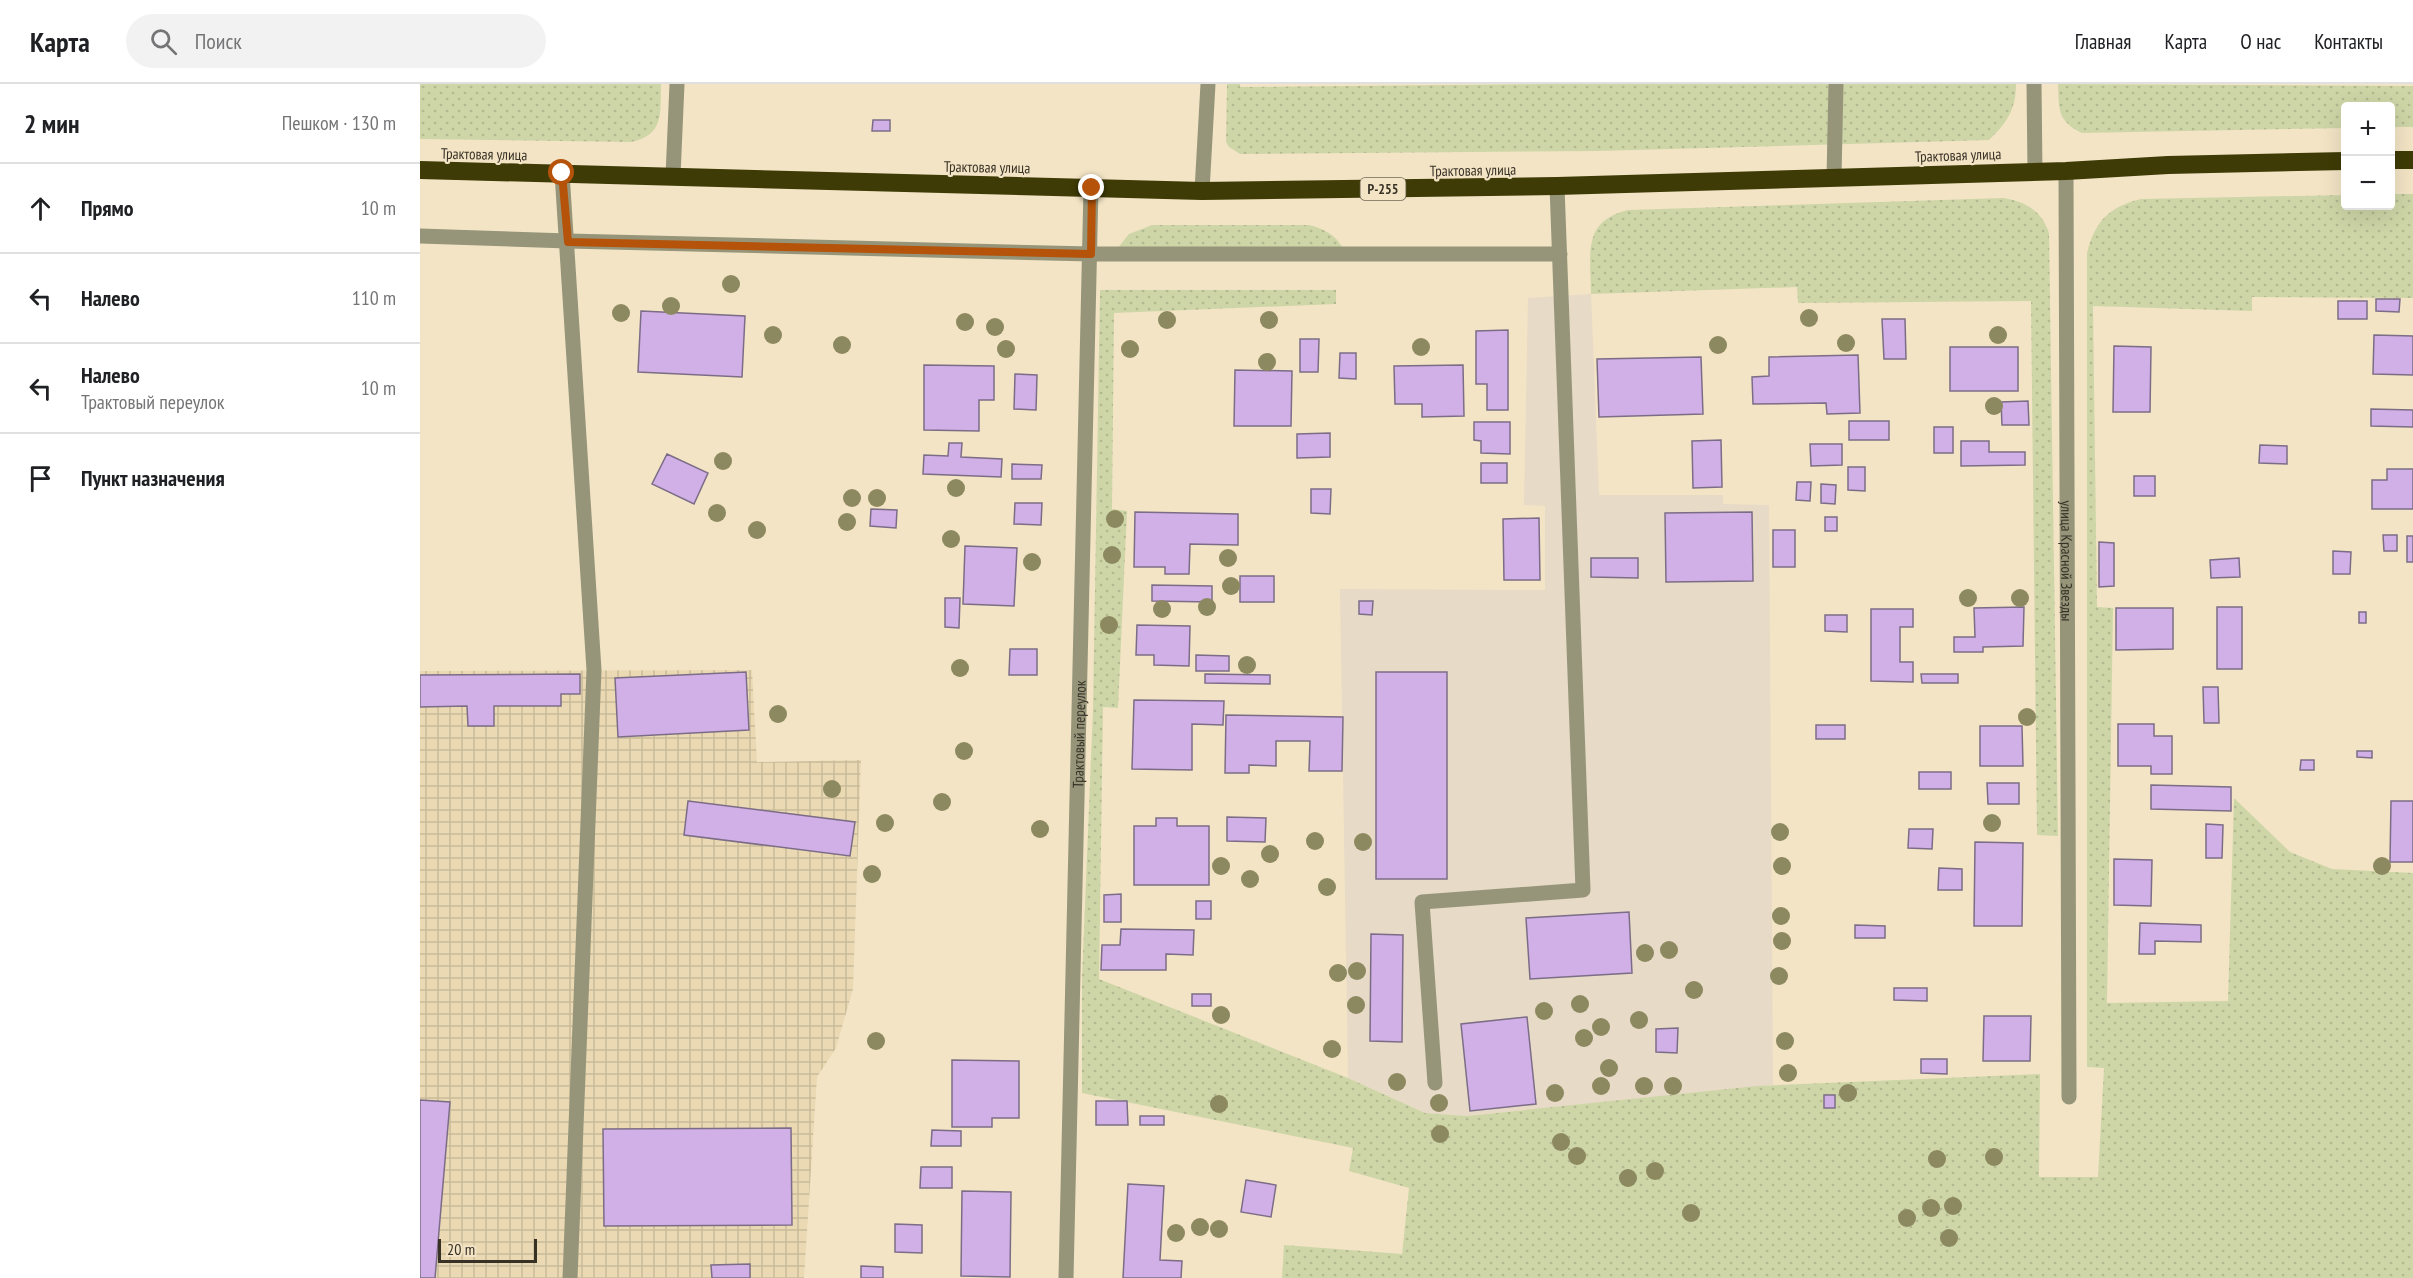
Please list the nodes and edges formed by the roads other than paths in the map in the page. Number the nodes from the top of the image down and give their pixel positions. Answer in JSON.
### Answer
{"nodes":[{"id":1,"x":677,"y":84,"type":"edge"},
{"id":2,"x":1208,"y":84,"type":"edge"},
{"id":3,"x":1836,"y":84,"type":"edge"},
{"id":4,"x":2034,"y":84,"type":"edge"},
{"id":5,"x":2395,"y":160,"type":"edge"},
{"id":6,"x":2413,"y":160,"type":"edge"},
{"id":7,"x":2341,"y":161,"type":"edge"},
{"id":8,"x":420,"y":170,"type":"edge"},
{"id":9,"x":2035,"y":171,"type":"junction"},
{"id":10,"x":2066,"y":171,"type":"junction"},
{"id":11,"x":562,"y":173,"type":"junction"},
{"id":12,"x":672,"y":176,"type":"junction"},
{"id":13,"x":1834,"y":177,"type":"junction"},
{"id":14,"x":1557,"y":186,"type":"junction"},
{"id":15,"x":1092,"y":188,"type":"junction"},
{"id":16,"x":1202,"y":191,"type":"junction"},
{"id":17,"x":420,"y":236,"type":"edge"},
{"id":18,"x":568,"y":242,"type":"junction"},
{"id":19,"x":1091,"y":254,"type":"junction"},
{"id":20,"x":1560,"y":254,"type":"junction"},
{"id":21,"x":1435,"y":1083,"type":"dead end"},
{"id":22,"x":2069,"y":1097,"type":"dead end"},
{"id":23,"x":570,"y":1278,"type":"edge"},
{"id":24,"x":1066,"y":1278,"type":"edge"}],
"edges":[{"from":1,"to":12,"type":"street"},
{"from":2,"to":16,"type":"street"},
{"from":3,"to":13,"type":"street"},
{"from":4,"to":9,"type":"street"},
{"from":5,"to":6,"type":"highway"},
{"from":7,"to":10,"type":"highway","name":"Трактовая улица","number":"Р-255"},
{"from":8,"to":11,"type":"highway","name":"Трактовая улица","number":"Р-255"},
{"from":9,"to":10,"type":"highway","name":"Трактовая улица","number":"Р-255"},
{"from":9,"to":13,"type":"highway","name":"Трактовая улица","number":"Р-255"},
{"from":10,"to":22,"type":"street","name":"улица Красной Звезды"},
{"from":11,"to":12,"type":"highway","name":"Трактовая улица","number":"Р-255"},
{"from":11,"to":18,"type":"street"},
{"from":12,"to":15,"type":"highway","name":"Трактовая улица","number":"Р-255"},
{"from":13,"to":14,"type":"highway","name":"Трактовая улица","number":"Р-255"},
{"from":14,"to":16,"type":"highway","name":"Трактовая улица","number":"Р-255"},
{"from":14,"to":20,"type":"street"},
{"from":15,"to":16,"type":"highway","name":"Трактовая улица","number":"Р-255"},
{"from":15,"to":19,"type":"street","name":"Трактовый переулок"},
{"from":17,"to":18,"type":"street"},
{"from":18,"to":19,"type":"street"},
{"from":18,"to":23,"type":"street"},
{"from":19,"to":20,"type":"street"},
{"from":19,"to":24,"type":"street","name":"Трактовый переулок"},
{"from":20,"to":21,"type":"street"}]}
